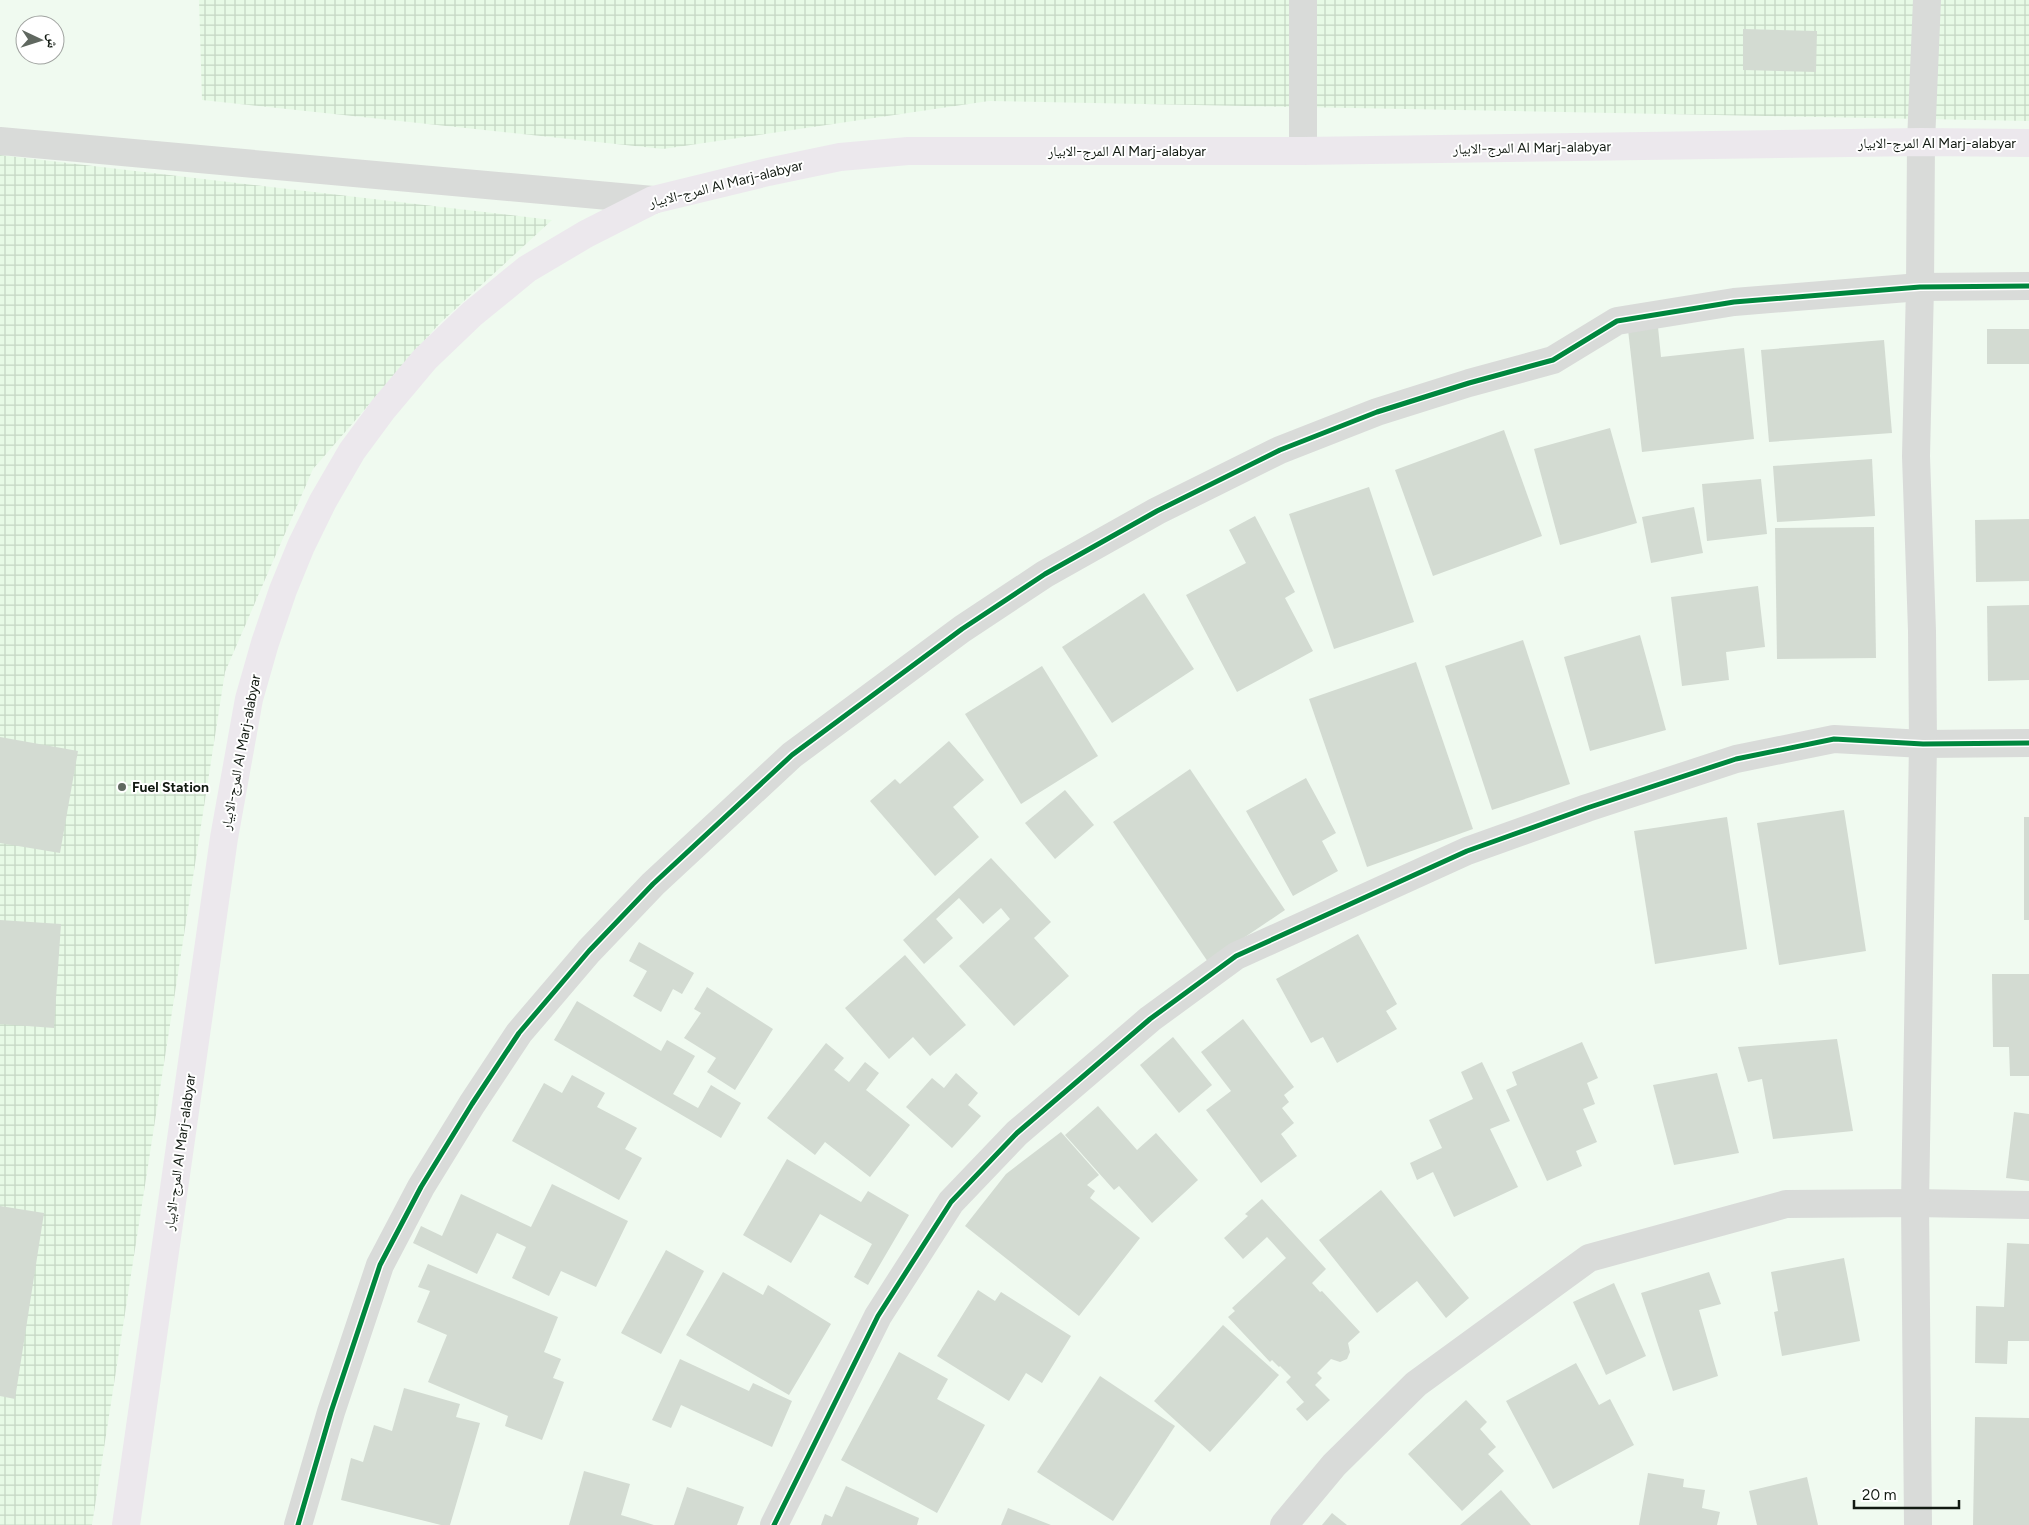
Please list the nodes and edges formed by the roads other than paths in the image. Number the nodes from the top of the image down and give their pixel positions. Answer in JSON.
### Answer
{"nodes":[{"id":1,"x":1303,"y":0,"type":"edge"},
{"id":2,"x":1927,"y":0,"type":"edge"},
{"id":3,"x":0,"y":142,"type":"edge"},
{"id":4,"x":1921,"y":142,"type":"junction"},
{"id":5,"x":2029,"y":143,"type":"edge"},
{"id":6,"x":1303,"y":151,"type":"junction"},
{"id":7,"x":653,"y":200,"type":"junction"},
{"id":8,"x":2029,"y":286,"type":"edge"},
{"id":9,"x":1920,"y":287,"type":"junction"},
{"id":10,"x":2029,"y":743,"type":"edge"},
{"id":11,"x":1923,"y":744,"type":"junction"},
{"id":12,"x":1915,"y":1203,"type":"junction"},
{"id":13,"x":2029,"y":1206,"type":"edge"},
{"id":14,"x":126,"y":1525,"type":"edge"},
{"id":15,"x":298,"y":1525,"type":"edge"},
{"id":16,"x":774,"y":1525,"type":"edge"},
{"id":17,"x":1284,"y":1525,"type":"edge"},
{"id":18,"x":1918,"y":1525,"type":"edge"}],
"edges":[{"from":1,"to":6,"type":"street"},
{"from":2,"to":4,"type":"street"},
{"from":3,"to":7,"type":"street"},
{"from":4,"to":5,"type":"main road","name":"المرج-الابيار Al Marj-alabyar"},
{"from":4,"to":6,"type":"main road","name":"المرج-الابيار Al Marj-alabyar"},
{"from":4,"to":9,"type":"street"},
{"from":6,"to":7,"type":"main road","name":"المرج-الابيار Al Marj-alabyar"},
{"from":7,"to":14,"type":"main road","name":"المرج-الابيار Al Marj-alabyar"},
{"from":8,"to":9,"type":"street"},
{"from":9,"to":11,"type":"street"},
{"from":9,"to":15,"type":"street"},
{"from":10,"to":11,"type":"street"},
{"from":11,"to":12,"type":"street"},
{"from":11,"to":16,"type":"street"},
{"from":12,"to":13,"type":"street"},
{"from":12,"to":17,"type":"street"},
{"from":12,"to":18,"type":"street"}]}
